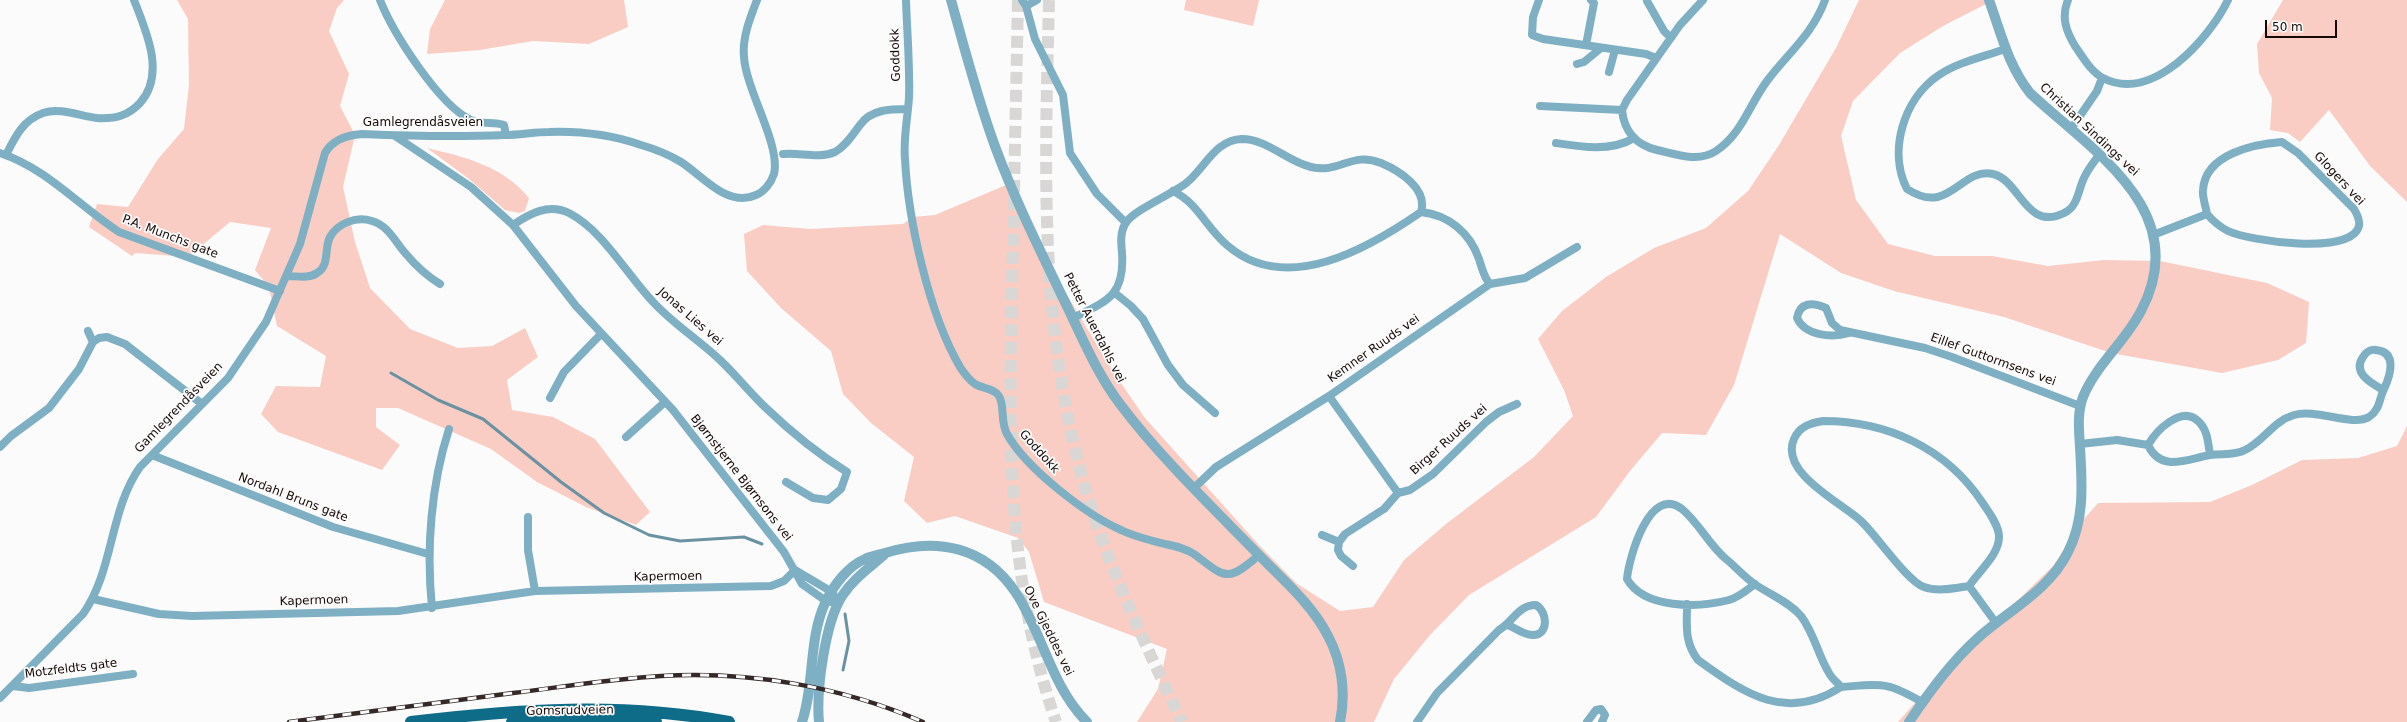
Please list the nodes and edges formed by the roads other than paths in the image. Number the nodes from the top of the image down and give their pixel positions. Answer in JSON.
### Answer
{"nodes":[{"id":1,"x":134,"y":0,"type":"edge"},
{"id":2,"x":380,"y":0,"type":"edge"},
{"id":3,"x":756,"y":0,"type":"edge"},
{"id":4,"x":906,"y":0,"type":"edge"},
{"id":5,"x":951,"y":0,"type":"edge"},
{"id":6,"x":1037,"y":0,"type":"edge"},
{"id":7,"x":1539,"y":0,"type":"edge"},
{"id":8,"x":1591,"y":0,"type":"edge"},
{"id":9,"x":1703,"y":0,"type":"edge"},
{"id":10,"x":1824,"y":0,"type":"edge"},
{"id":11,"x":1989,"y":0,"type":"edge"},
{"id":12,"x":2068,"y":0,"type":"edge"},
{"id":13,"x":2228,"y":0,"type":"edge"},
{"id":14,"x":1647,"y":2,"type":"dead end"},
{"id":15,"x":1024,"y":3,"type":"edge"},
{"id":16,"x":1671,"y":38,"type":"junction"},
{"id":17,"x":1586,"y":45,"type":"junction"},
{"id":18,"x":1601,"y":48,"type":"junction"},
{"id":19,"x":2004,"y":49,"type":"junction"},
{"id":20,"x":1615,"y":50,"type":"junction"},
{"id":21,"x":1656,"y":58,"type":"junction"},
{"id":22,"x":1577,"y":64,"type":"dead end"},
{"id":23,"x":1609,"y":72,"type":"dead end"},
{"id":24,"x":2102,"y":78,"type":"junction"},
{"id":25,"x":1540,"y":106,"type":"dead end"},
{"id":26,"x":908,"y":109,"type":"junction"},
{"id":27,"x":1622,"y":110,"type":"junction"},
{"id":28,"x":2071,"y":130,"type":"junction"},
{"id":29,"x":394,"y":135,"type":"junction"},
{"id":30,"x":506,"y":135,"type":"junction"},
{"id":31,"x":1634,"y":138,"type":"junction"},
{"id":32,"x":1556,"y":143,"type":"dead end"},
{"id":33,"x":3,"y":154,"type":"edge"},
{"id":34,"x":783,"y":154,"type":"dead end"},
{"id":35,"x":2099,"y":155,"type":"junction"},
{"id":36,"x":1173,"y":191,"type":"junction"},
{"id":37,"x":1421,"y":212,"type":"junction"},
{"id":38,"x":2207,"y":214,"type":"junction"},
{"id":39,"x":1126,"y":223,"type":"junction"},
{"id":40,"x":513,"y":225,"type":"junction"},
{"id":41,"x":2153,"y":235,"type":"junction"},
{"id":42,"x":1577,"y":247,"type":"dead end"},
{"id":43,"x":287,"y":276,"type":"junction"},
{"id":44,"x":440,"y":284,"type":"dead end"},
{"id":45,"x":1490,"y":284,"type":"junction"},
{"id":46,"x":280,"y":291,"type":"junction"},
{"id":47,"x":1115,"y":294,"type":"junction"},
{"id":48,"x":1073,"y":318,"type":"junction"},
{"id":49,"x":88,"y":331,"type":"dead end"},
{"id":50,"x":1849,"y":333,"type":"junction"},
{"id":51,"x":601,"y":334,"type":"junction"},
{"id":52,"x":93,"y":342,"type":"junction"},
{"id":53,"x":2383,"y":390,"type":"junction"},
{"id":54,"x":1328,"y":396,"type":"junction"},
{"id":55,"x":550,"y":398,"type":"dead end"},
{"id":56,"x":665,"y":402,"type":"junction"},
{"id":57,"x":202,"y":404,"type":"junction"},
{"id":58,"x":1517,"y":404,"type":"dead end"},
{"id":59,"x":2080,"y":406,"type":"junction"},
{"id":60,"x":1215,"y":413,"type":"dead end"},
{"id":61,"x":449,"y":429,"type":"dead end"},
{"id":62,"x":626,"y":437,"type":"dead end"},
{"id":63,"x":2080,"y":444,"type":"junction"},
{"id":64,"x":2148,"y":445,"type":"junction"},
{"id":65,"x":0,"y":447,"type":"edge"},
{"id":66,"x":152,"y":455,"type":"junction"},
{"id":67,"x":2210,"y":455,"type":"junction"},
{"id":68,"x":786,"y":482,"type":"dead end"},
{"id":69,"x":1194,"y":488,"type":"junction"},
{"id":70,"x":1398,"y":493,"type":"junction"},
{"id":71,"x":528,"y":517,"type":"dead end"},
{"id":72,"x":1322,"y":535,"type":"dead end"},
{"id":73,"x":1339,"y":542,"type":"junction"},
{"id":74,"x":887,"y":553,"type":"junction"},
{"id":75,"x":428,"y":554,"type":"junction"},
{"id":76,"x":1259,"y":555,"type":"junction"},
{"id":77,"x":1353,"y":566,"type":"dead end"},
{"id":78,"x":795,"y":570,"type":"junction"},
{"id":79,"x":1755,"y":584,"type":"junction"},
{"id":80,"x":1969,"y":586,"type":"junction"},
{"id":81,"x":535,"y":592,"type":"junction"},
{"id":82,"x":829,"y":597,"type":"junction"},
{"id":83,"x":93,"y":599,"type":"junction"},
{"id":84,"x":838,"y":603,"type":"junction"},
{"id":85,"x":1687,"y":604,"type":"junction"},
{"id":86,"x":432,"y":608,"type":"junction"},
{"id":87,"x":1996,"y":623,"type":"junction"},
{"id":88,"x":1508,"y":625,"type":"junction"},
{"id":89,"x":133,"y":674,"type":"dead end"},
{"id":90,"x":13,"y":686,"type":"junction"},
{"id":91,"x":1842,"y":686,"type":"junction"},
{"id":92,"x":0,"y":698,"type":"edge"},
{"id":93,"x":1922,"y":702,"type":"junction"},
{"id":94,"x":1820,"y":708,"type":"dead end"},
{"id":95,"x":1764,"y":709,"type":"dead end"},
{"id":96,"x":411,"y":722,"type":"edge"},
{"id":97,"x":512,"y":722,"type":"edge"},
{"id":98,"x":656,"y":722,"type":"edge"},
{"id":99,"x":729,"y":722,"type":"edge"},
{"id":100,"x":802,"y":722,"type":"edge"},
{"id":101,"x":819,"y":722,"type":"edge"},
{"id":102,"x":1087,"y":722,"type":"edge"},
{"id":103,"x":1340,"y":722,"type":"edge"},
{"id":104,"x":1417,"y":722,"type":"edge"},
{"id":105,"x":1587,"y":722,"type":"edge"},
{"id":106,"x":1602,"y":722,"type":"edge"},
{"id":107,"x":1909,"y":722,"type":"edge"}],
"edges":[{"from":1,"to":33,"type":"street"},
{"from":2,"to":30,"type":"street","name":"Gamlegrendåsveien"},
{"from":3,"to":30,"type":"street","name":"Gamlegrendåsveien"},
{"from":4,"to":26,"type":"street","name":"Goddokk"},
{"from":5,"to":48,"type":"street","name":"Petter Auerdahls vei"},
{"from":6,"to":15,"type":"street"},
{"from":7,"to":17,"type":"street"},
{"from":8,"to":17,"type":"street"},
{"from":9,"to":16,"type":"street"},
{"from":10,"to":31,"type":"street"},
{"from":11,"to":19,"type":"street","name":"Christian Sindings vei"},
{"from":12,"to":24,"type":"street"},
{"from":13,"to":24,"type":"street"},
{"from":14,"to":16,"type":"street"},
{"from":15,"to":39,"type":"street"},
{"from":16,"to":21,"type":"street"},
{"from":17,"to":18,"type":"street"},
{"from":18,"to":20,"type":"street"},
{"from":18,"to":22,"type":"street"},
{"from":19,"to":28,"type":"street","name":"Christian Sindings vei"},
{"from":19,"to":35,"type":"street"},
{"from":20,"to":21,"type":"street"},
{"from":20,"to":23,"type":"street"},
{"from":21,"to":27,"type":"street"},
{"from":24,"to":28,"type":"street"},
{"from":25,"to":27,"type":"street"},
{"from":26,"to":34,"type":"street"},
{"from":26,"to":76,"type":"street","name":"Goddokk"},
{"from":27,"to":31,"type":"street"},
{"from":28,"to":35,"type":"street","name":"Christian Sindings vei"},
{"from":29,"to":30,"type":"street","name":"Gamlegrendåsveien"},
{"from":29,"to":40,"type":"street","name":"Bjørnstjerne Bjørnsons vei"},
{"from":29,"to":43,"type":"street","name":"Gamlegrendåsveien"},
{"from":31,"to":32,"type":"street"},
{"from":33,"to":46,"type":"street","name":"P.A. Munchs gate"},
{"from":35,"to":41,"type":"street","name":"Christian Sindings vei"},
{"from":36,"to":37,"type":"street"},
{"from":36,"to":37,"type":"street"},
{"from":36,"to":39,"type":"street"},
{"from":37,"to":45,"type":"street"},
{"from":38,"to":38,"type":"street","name":"Glogers vei"},
{"from":38,"to":41,"type":"street"},
{"from":39,"to":47,"type":"street"},
{"from":40,"to":51,"type":"street","name":"Bjørnstjerne Bjørnsons vei"},
{"from":40,"to":68,"type":"street","name":"Jonas Lies vei"},
{"from":41,"to":59,"type":"street","name":"Christian Sindings vei"},
{"from":42,"to":45,"type":"street","name":"Kemner Ruuds vei"},
{"from":43,"to":44,"type":"street"},
{"from":43,"to":46,"type":"street","name":"Gamlegrendåsveien"},
{"from":45,"to":54,"type":"street","name":"Kemner Ruuds vei"},
{"from":46,"to":57,"type":"street","name":"Gamlegrendåsveien"},
{"from":47,"to":48,"type":"street"},
{"from":47,"to":60,"type":"street"},
{"from":48,"to":69,"type":"street","name":"Petter Auerdahls vei"},
{"from":49,"to":52,"type":"street"},
{"from":50,"to":50,"type":"street","name":"Eillef Guttormsens vei"},
{"from":50,"to":59,"type":"street","name":"Eillef Guttormsens vei"},
{"from":51,"to":55,"type":"street"},
{"from":51,"to":56,"type":"street","name":"Bjørnstjerne Bjørnsons vei"},
{"from":52,"to":57,"type":"street"},
{"from":52,"to":65,"type":"street"},
{"from":53,"to":53,"type":"street"},
{"from":53,"to":67,"type":"street"},
{"from":54,"to":69,"type":"street","name":"Kemner Ruuds vei"},
{"from":54,"to":70,"type":"street"},
{"from":56,"to":62,"type":"street"},
{"from":56,"to":78,"type":"street","name":"Bjørnstjerne Bjørnsons vei"},
{"from":57,"to":66,"type":"street","name":"Gamlegrendåsveien"},
{"from":58,"to":70,"type":"street","name":"Birger Ruuds vei"},
{"from":59,"to":63,"type":"street","name":"Christian Sindings vei"},
{"from":61,"to":75,"type":"street"},
{"from":63,"to":64,"type":"street"},
{"from":63,"to":87,"type":"street","name":"Christian Sindings vei"},
{"from":64,"to":67,"type":"street"},
{"from":64,"to":67,"type":"street"},
{"from":66,"to":75,"type":"street","name":"Nordahl Bruns gate"},
{"from":66,"to":83,"type":"street","name":"Gamlegrendåsveien"},
{"from":69,"to":76,"type":"street","name":"Petter Auerdahls vei"},
{"from":70,"to":73,"type":"street","name":"Birger Ruuds vei"},
{"from":71,"to":81,"type":"street"},
{"from":72,"to":73,"type":"street"},
{"from":73,"to":77,"type":"street"},
{"from":74,"to":82,"type":"street","name":"Ove Gjeddes vei"},
{"from":74,"to":84,"type":"street","name":"Ove Gjeddes vei"},
{"from":74,"to":102,"type":"street","name":"Ove Gjeddes vei"},
{"from":75,"to":86,"type":"street"},
{"from":76,"to":103,"type":"street","name":"Petter Auerdahls vei"},
{"from":78,"to":81,"type":"street","name":"Kapermoen"},
{"from":78,"to":82,"type":"street","name":"Bjørnstjerne Bjørnsons vei"},
{"from":79,"to":85,"type":"street"},
{"from":79,"to":85,"type":"street"},
{"from":79,"to":91,"type":"street"},
{"from":80,"to":80,"type":"street"},
{"from":80,"to":87,"type":"street"},
{"from":81,"to":86,"type":"street","name":"Kapermoen"},
{"from":82,"to":84,"type":"street","name":"Bjørnstjerne Bjørnsons vei"},
{"from":82,"to":100,"type":"street","name":"Ove Gjeddes vei"},
{"from":83,"to":86,"type":"street","name":"Kapermoen"},
{"from":83,"to":90,"type":"street","name":"Gamlegrendåsveien"},
{"from":84,"to":101,"type":"street","name":"Ove Gjeddes vei"},
{"from":85,"to":95,"type":"street"},
{"from":87,"to":93,"type":"street","name":"Christian Sindings vei"},
{"from":88,"to":88,"type":"street"},
{"from":88,"to":104,"type":"street"},
{"from":89,"to":90,"type":"street","name":"Motzfeldts gate"},
{"from":90,"to":92,"type":"street","name":"Gamlegrendåsveien"},
{"from":91,"to":93,"type":"street"},
{"from":91,"to":94,"type":"street"},
{"from":93,"to":107,"type":"street","name":"Christian Sindings vei"},
{"from":96,"to":99,"type":"main road","name":"Gomsrudveien"},
{"from":97,"to":98,"type":"main road","name":"Gomsrudveien"},
{"from":105,"to":106,"type":"street"}]}
